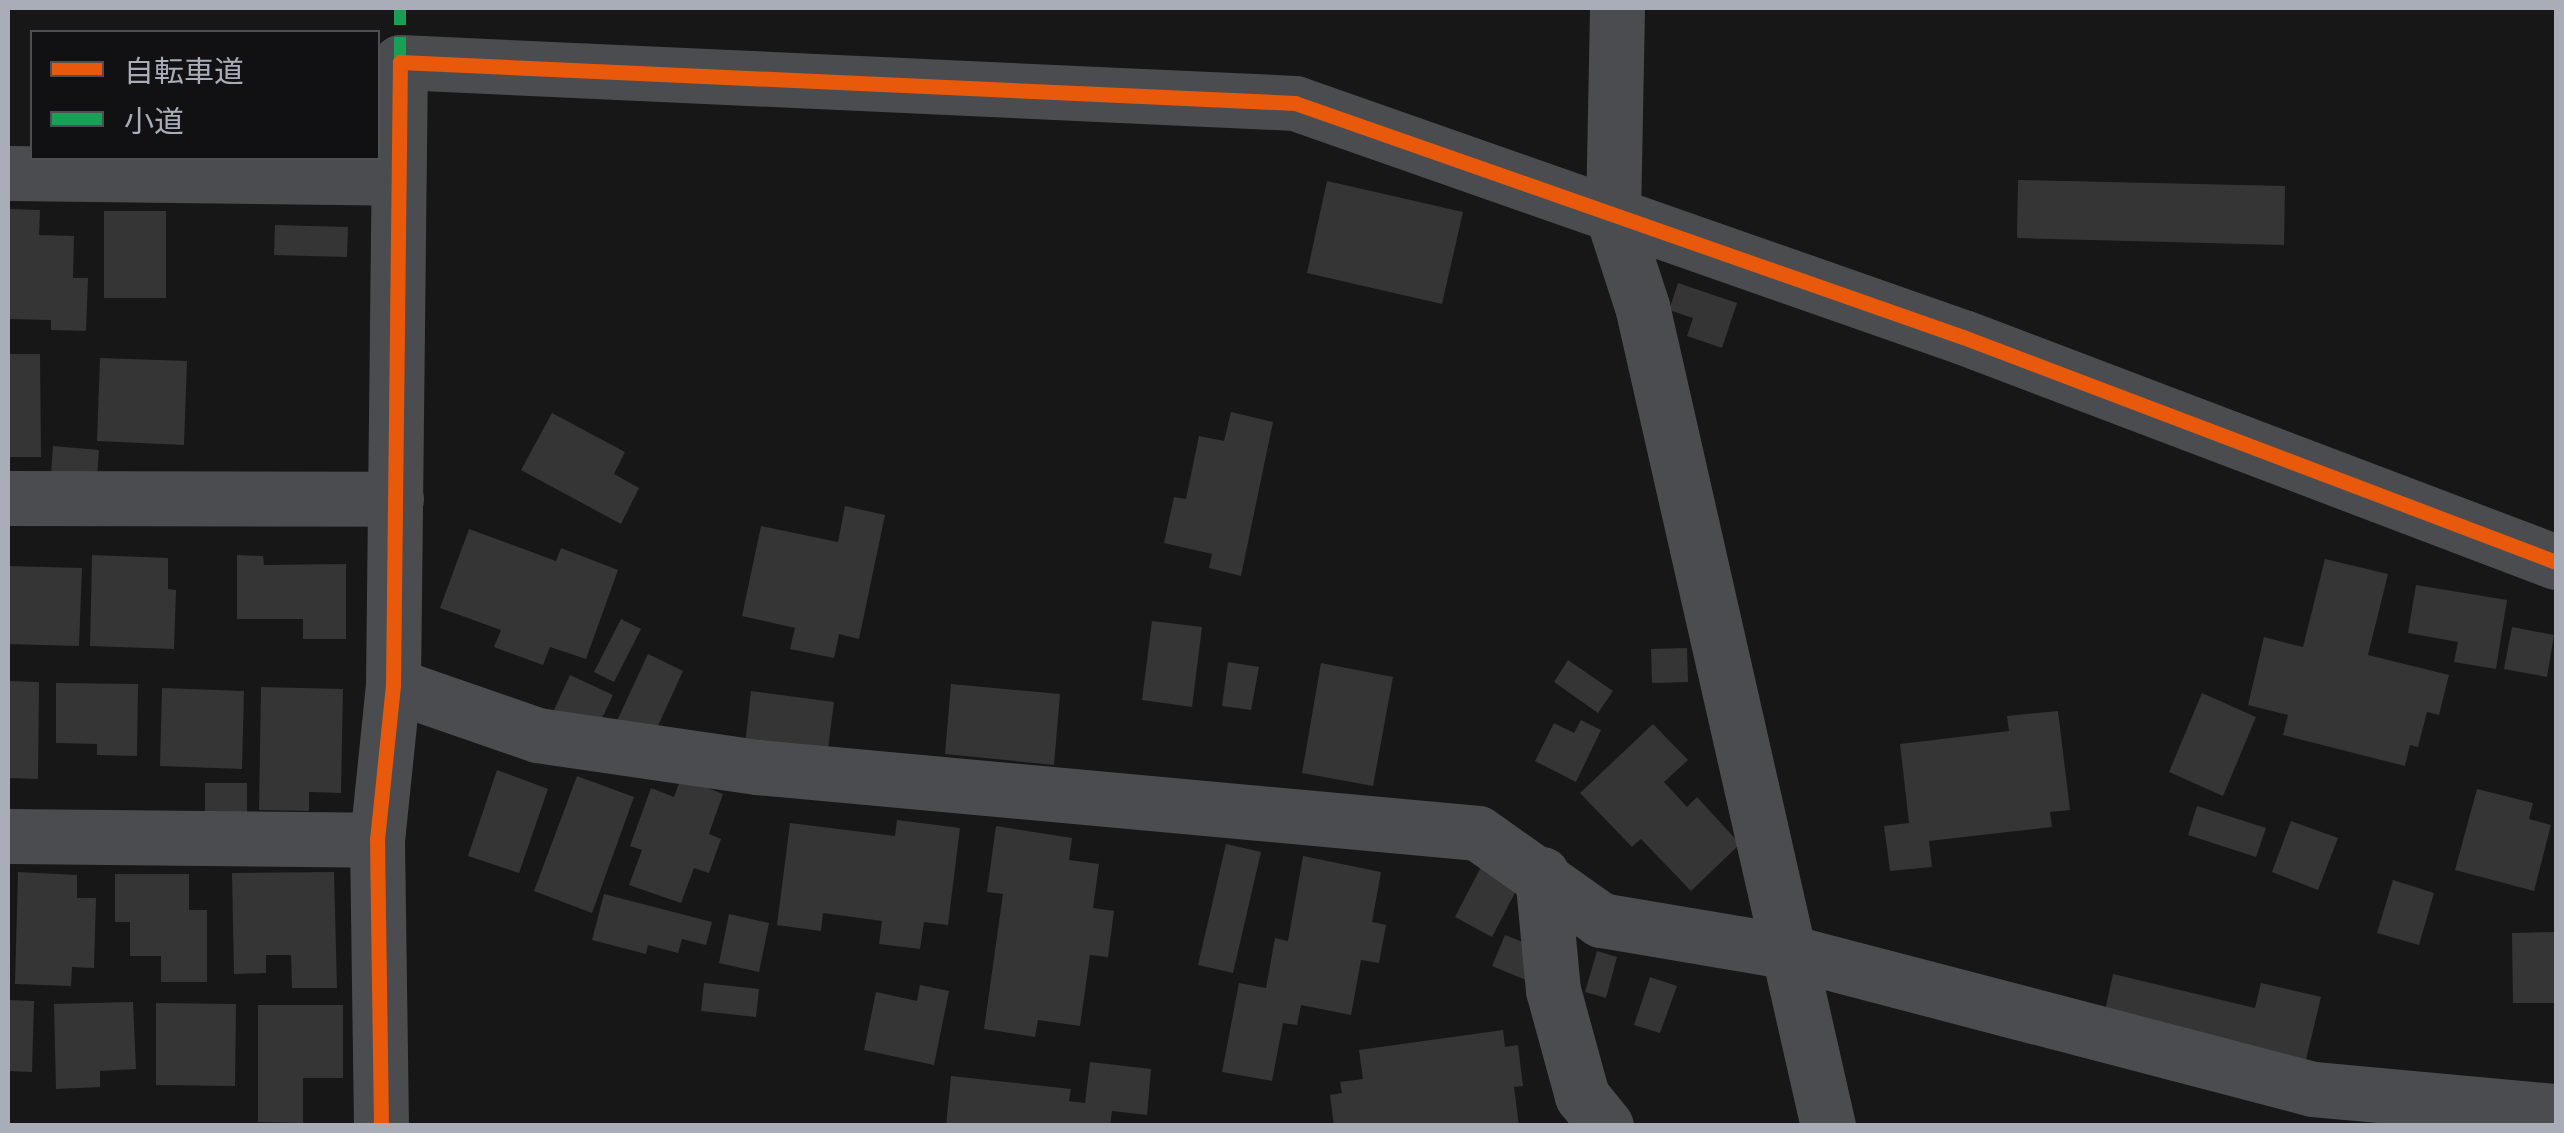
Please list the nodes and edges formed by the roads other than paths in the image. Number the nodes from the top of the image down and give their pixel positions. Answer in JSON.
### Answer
{"nodes":[{"id":1,"x":1617,"y":8,"type":"edge"},
{"id":2,"x":8,"y":173,"type":"edge"},
{"id":3,"x":398,"y":178,"type":"junction"},
{"id":4,"x":1613,"y":217,"type":"junction"},
{"id":5,"x":8,"y":498,"type":"edge"},
{"id":6,"x":396,"y":499,"type":"junction"},
{"id":7,"x":2556,"y":562,"type":"edge"},
{"id":8,"x":393,"y":685,"type":"junction"},
{"id":9,"x":8,"y":836,"type":"edge"},
{"id":10,"x":376,"y":840,"type":"junction"},
{"id":11,"x":1542,"y":874,"type":"junction"},
{"id":12,"x":1785,"y":951,"type":"junction"},
{"id":13,"x":2556,"y":1112,"type":"edge"},
{"id":14,"x":381,"y":1126,"type":"edge"},
{"id":15,"x":1606,"y":1126,"type":"edge"},
{"id":16,"x":1828,"y":1126,"type":"edge"}],
"edges":[{"from":1,"to":4,"type":"street"},
{"from":2,"to":3,"type":"street"},
{"from":3,"to":4,"type":"street"},
{"from":3,"to":6,"type":"street"},
{"from":4,"to":7,"type":"street"},
{"from":4,"to":12,"type":"street"},
{"from":5,"to":6,"type":"street"},
{"from":6,"to":8,"type":"street"},
{"from":8,"to":10,"type":"street"},
{"from":8,"to":11,"type":"street"},
{"from":9,"to":10,"type":"street"},
{"from":10,"to":14,"type":"street"},
{"from":11,"to":12,"type":"street"},
{"from":11,"to":15,"type":"street"},
{"from":12,"to":13,"type":"street"},
{"from":12,"to":16,"type":"street"}]}
